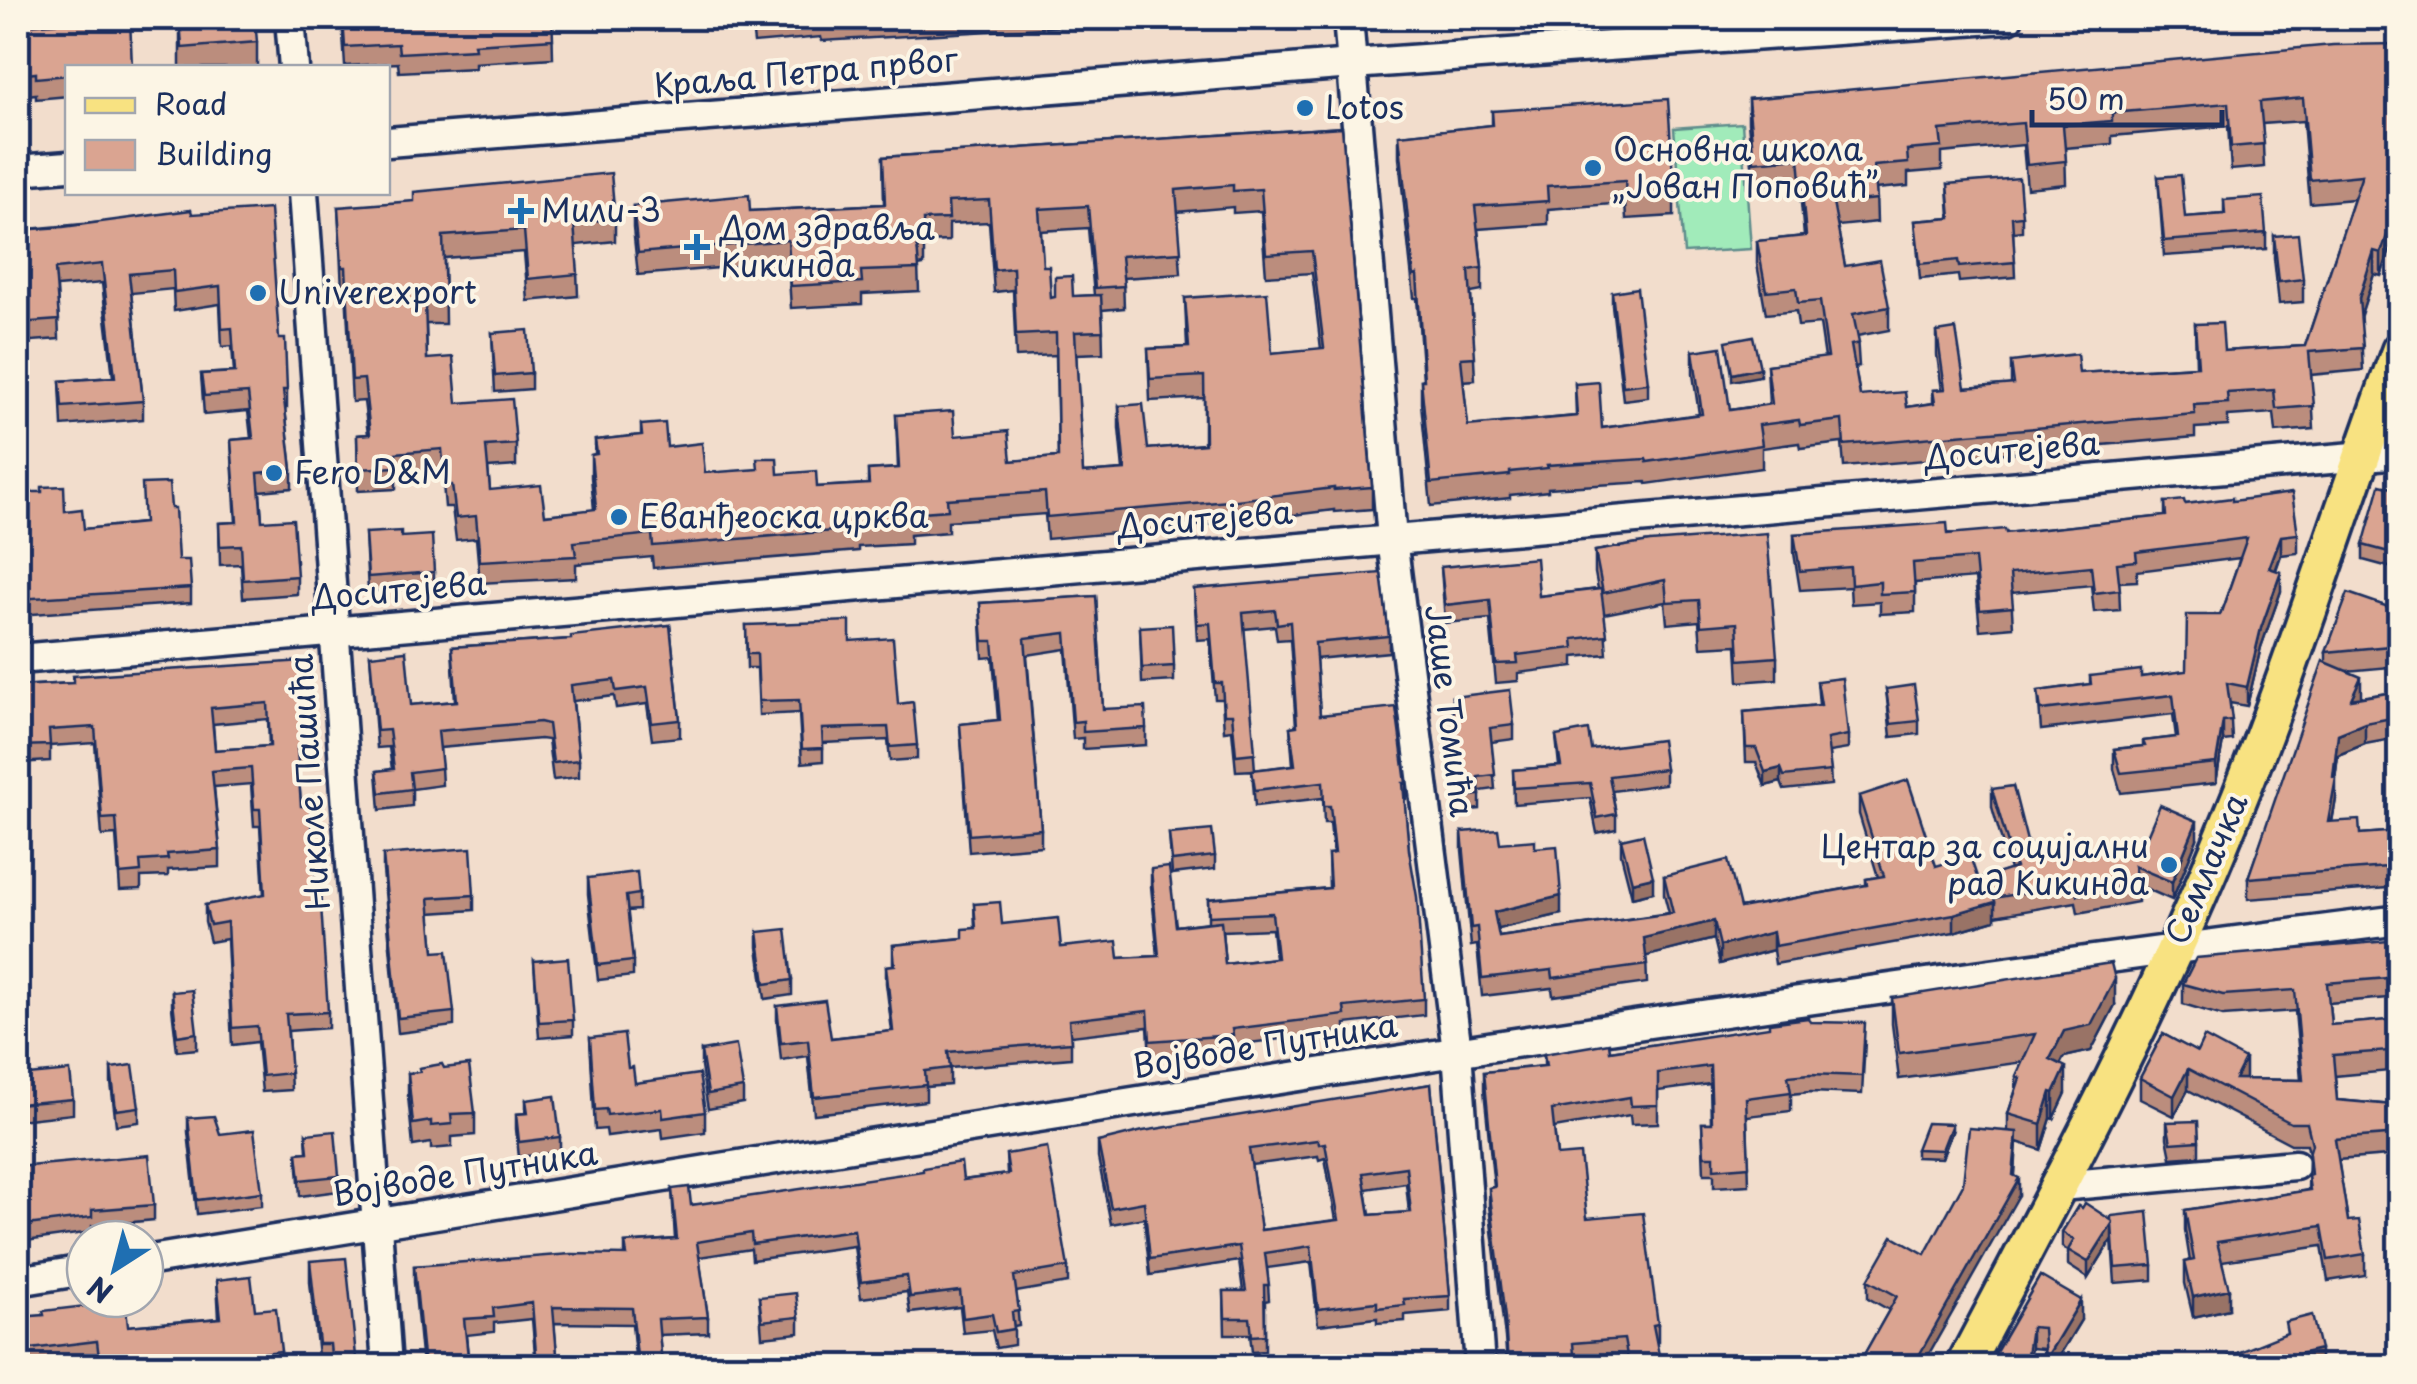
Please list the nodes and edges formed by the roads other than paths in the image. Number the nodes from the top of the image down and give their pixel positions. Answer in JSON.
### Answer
{"nodes":[{"id":1,"x":290,"y":18,"type":"edge"},
{"id":2,"x":1348,"y":18,"type":"edge"},
{"id":3,"x":2008,"y":18,"type":"edge"},
{"id":4,"x":1352,"y":64,"type":"junction"},
{"id":5,"x":294,"y":65,"type":"edge"},
{"id":6,"x":390,"y":142,"type":"edge"},
{"id":7,"x":65,"y":166,"type":"edge"},
{"id":8,"x":18,"y":170,"type":"edge"},
{"id":9,"x":303,"y":195,"type":"edge"},
{"id":10,"x":2400,"y":350,"type":"edge"},
{"id":11,"x":2400,"y":453,"type":"edge"},
{"id":12,"x":2361,"y":457,"type":"junction"},
{"id":13,"x":1392,"y":539,"type":"junction"},
{"id":14,"x":334,"y":632,"type":"junction"},
{"id":15,"x":18,"y":659,"type":"edge"},
{"id":16,"x":2400,"y":920,"type":"edge"},
{"id":17,"x":2174,"y":948,"type":"junction"},
{"id":18,"x":1456,"y":1051,"type":"junction"},
{"id":19,"x":2296,"y":1165,"type":"dead end"},
{"id":20,"x":2060,"y":1186,"type":"junction"},
{"id":21,"x":376,"y":1224,"type":"junction"},
{"id":22,"x":165,"y":1257,"type":"edge"},
{"id":23,"x":65,"y":1273,"type":"edge"},
{"id":24,"x":18,"y":1281,"type":"edge"},
{"id":25,"x":386,"y":1366,"type":"edge"},
{"id":26,"x":1480,"y":1366,"type":"edge"},
{"id":27,"x":1964,"y":1366,"type":"edge"}],
"edges":[{"from":1,"to":5,"type":"street"},
{"from":2,"to":4,"type":"street","name":"Јаше Томића"},
{"from":3,"to":4,"type":"street","name":"Краља Петра првог"},
{"from":4,"to":6,"type":"street","name":"Краља Петра првог"},
{"from":4,"to":13,"type":"street","name":"Јаше Томића"},
{"from":7,"to":8,"type":"street"},
{"from":9,"to":14,"type":"street","name":"Николе Пашића"},
{"from":10,"to":12,"type":"main road","name":"Семлачка"},
{"from":11,"to":12,"type":"street","name":"Доситејева"},
{"from":12,"to":13,"type":"street","name":"Доситејева"},
{"from":12,"to":17,"type":"main road","name":"Семлачка"},
{"from":13,"to":14,"type":"street","name":"Доситејева"},
{"from":13,"to":18,"type":"street","name":"Јаше Томића"},
{"from":14,"to":15,"type":"street","name":"Доситејева"},
{"from":14,"to":21,"type":"street","name":"Николе Пашића"},
{"from":16,"to":17,"type":"street","name":"Војводе Путника"},
{"from":17,"to":18,"type":"street","name":"Војводе Путника"},
{"from":17,"to":20,"type":"main road","name":"Семлачка"},
{"from":18,"to":21,"type":"street","name":"Војводе Путника"},
{"from":18,"to":26,"type":"street","name":"Јаше Томића"},
{"from":19,"to":20,"type":"street"},
{"from":20,"to":27,"type":"main road","name":"Семлачка"},
{"from":21,"to":22,"type":"street","name":"Војводе Путника"},
{"from":21,"to":25,"type":"street","name":"Николе Пашића"},
{"from":23,"to":24,"type":"street"}]}
